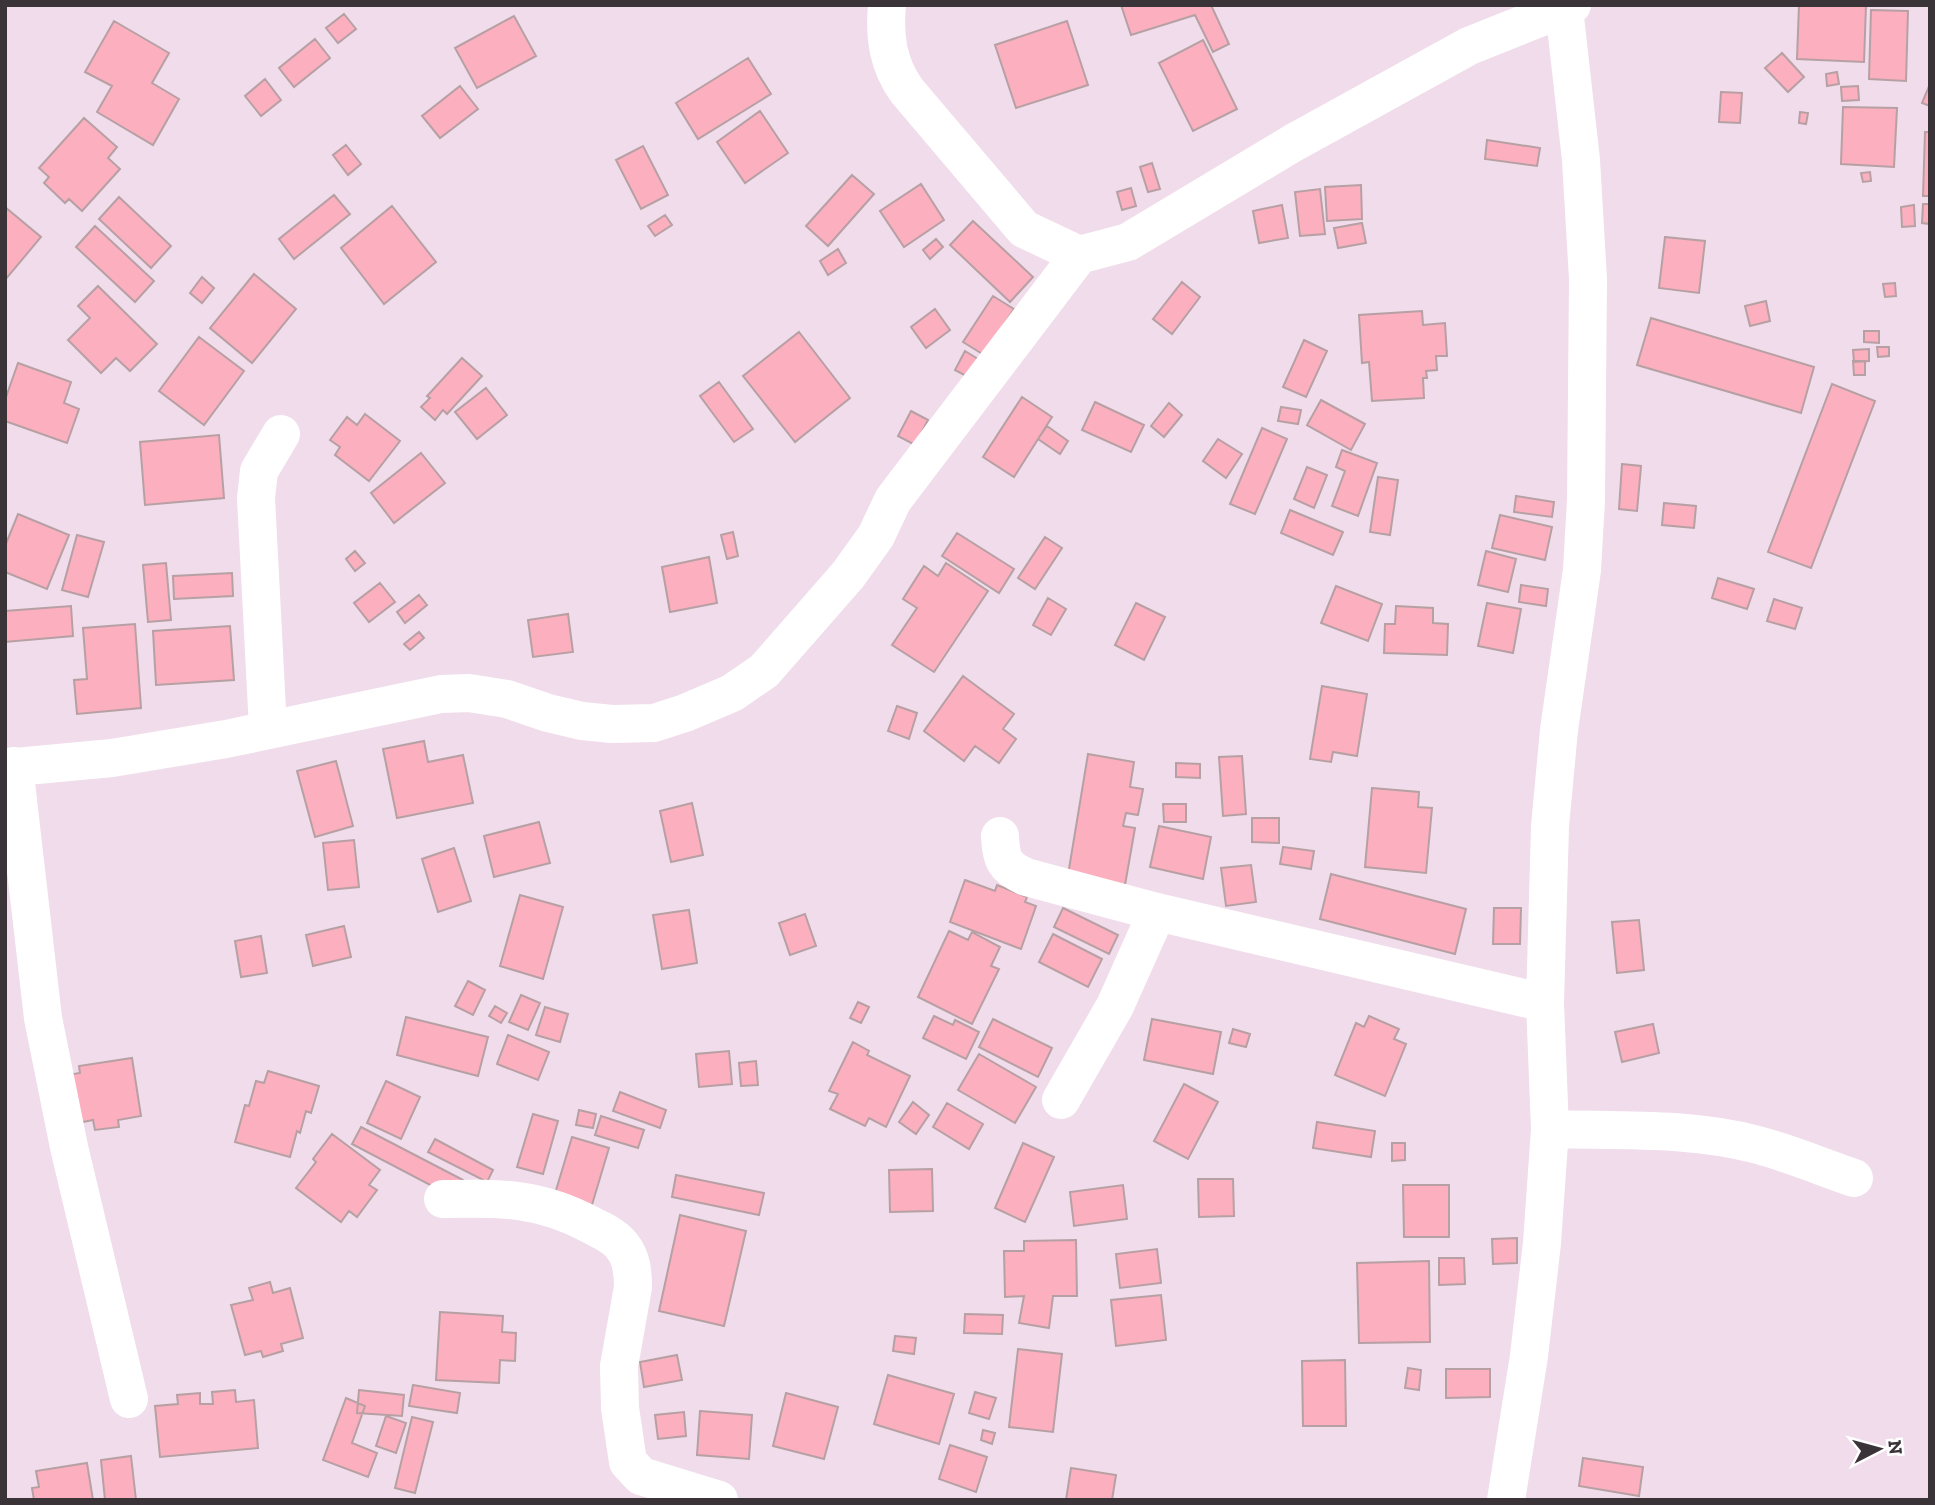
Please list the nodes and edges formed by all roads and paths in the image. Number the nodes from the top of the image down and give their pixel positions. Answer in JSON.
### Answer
{"nodes":[{"id":1,"x":887,"y":5,"type":"edge"},
{"id":2,"x":1568,"y":7,"type":"edge"},
{"id":3,"x":1079,"y":255,"type":"junction"},
{"id":4,"x":281,"y":434,"type":"dead end"},
{"id":5,"x":268,"y":729,"type":"junction"},
{"id":6,"x":10,"y":767,"type":"edge"},
{"id":7,"x":1000,"y":836,"type":"dead end"},
{"id":8,"x":1157,"y":912,"type":"junction"},
{"id":9,"x":1545,"y":1003,"type":"junction"},
{"id":10,"x":1061,"y":1100,"type":"dead end"},
{"id":11,"x":1550,"y":1129,"type":"junction"},
{"id":12,"x":1854,"y":1178,"type":"dead end"},
{"id":13,"x":443,"y":1199,"type":"dead end"},
{"id":14,"x":129,"y":1399,"type":"dead end"},
{"id":15,"x":719,"y":1500,"type":"edge"},
{"id":16,"x":1506,"y":1500,"type":"edge"}],
"edges":[{"from":1,"to":3,"type":"street"},
{"from":2,"to":3,"type":"street"},
{"from":2,"to":9,"type":"street"},
{"from":3,"to":5,"type":"street"},
{"from":4,"to":5,"type":"street"},
{"from":5,"to":6,"type":"street"},
{"from":6,"to":14,"type":"street"},
{"from":7,"to":8,"type":"street"},
{"from":8,"to":9,"type":"street"},
{"from":8,"to":10,"type":"street"},
{"from":9,"to":11,"type":"street"},
{"from":11,"to":12,"type":"street"},
{"from":11,"to":16,"type":"street"},
{"from":13,"to":15,"type":"street"}]}
